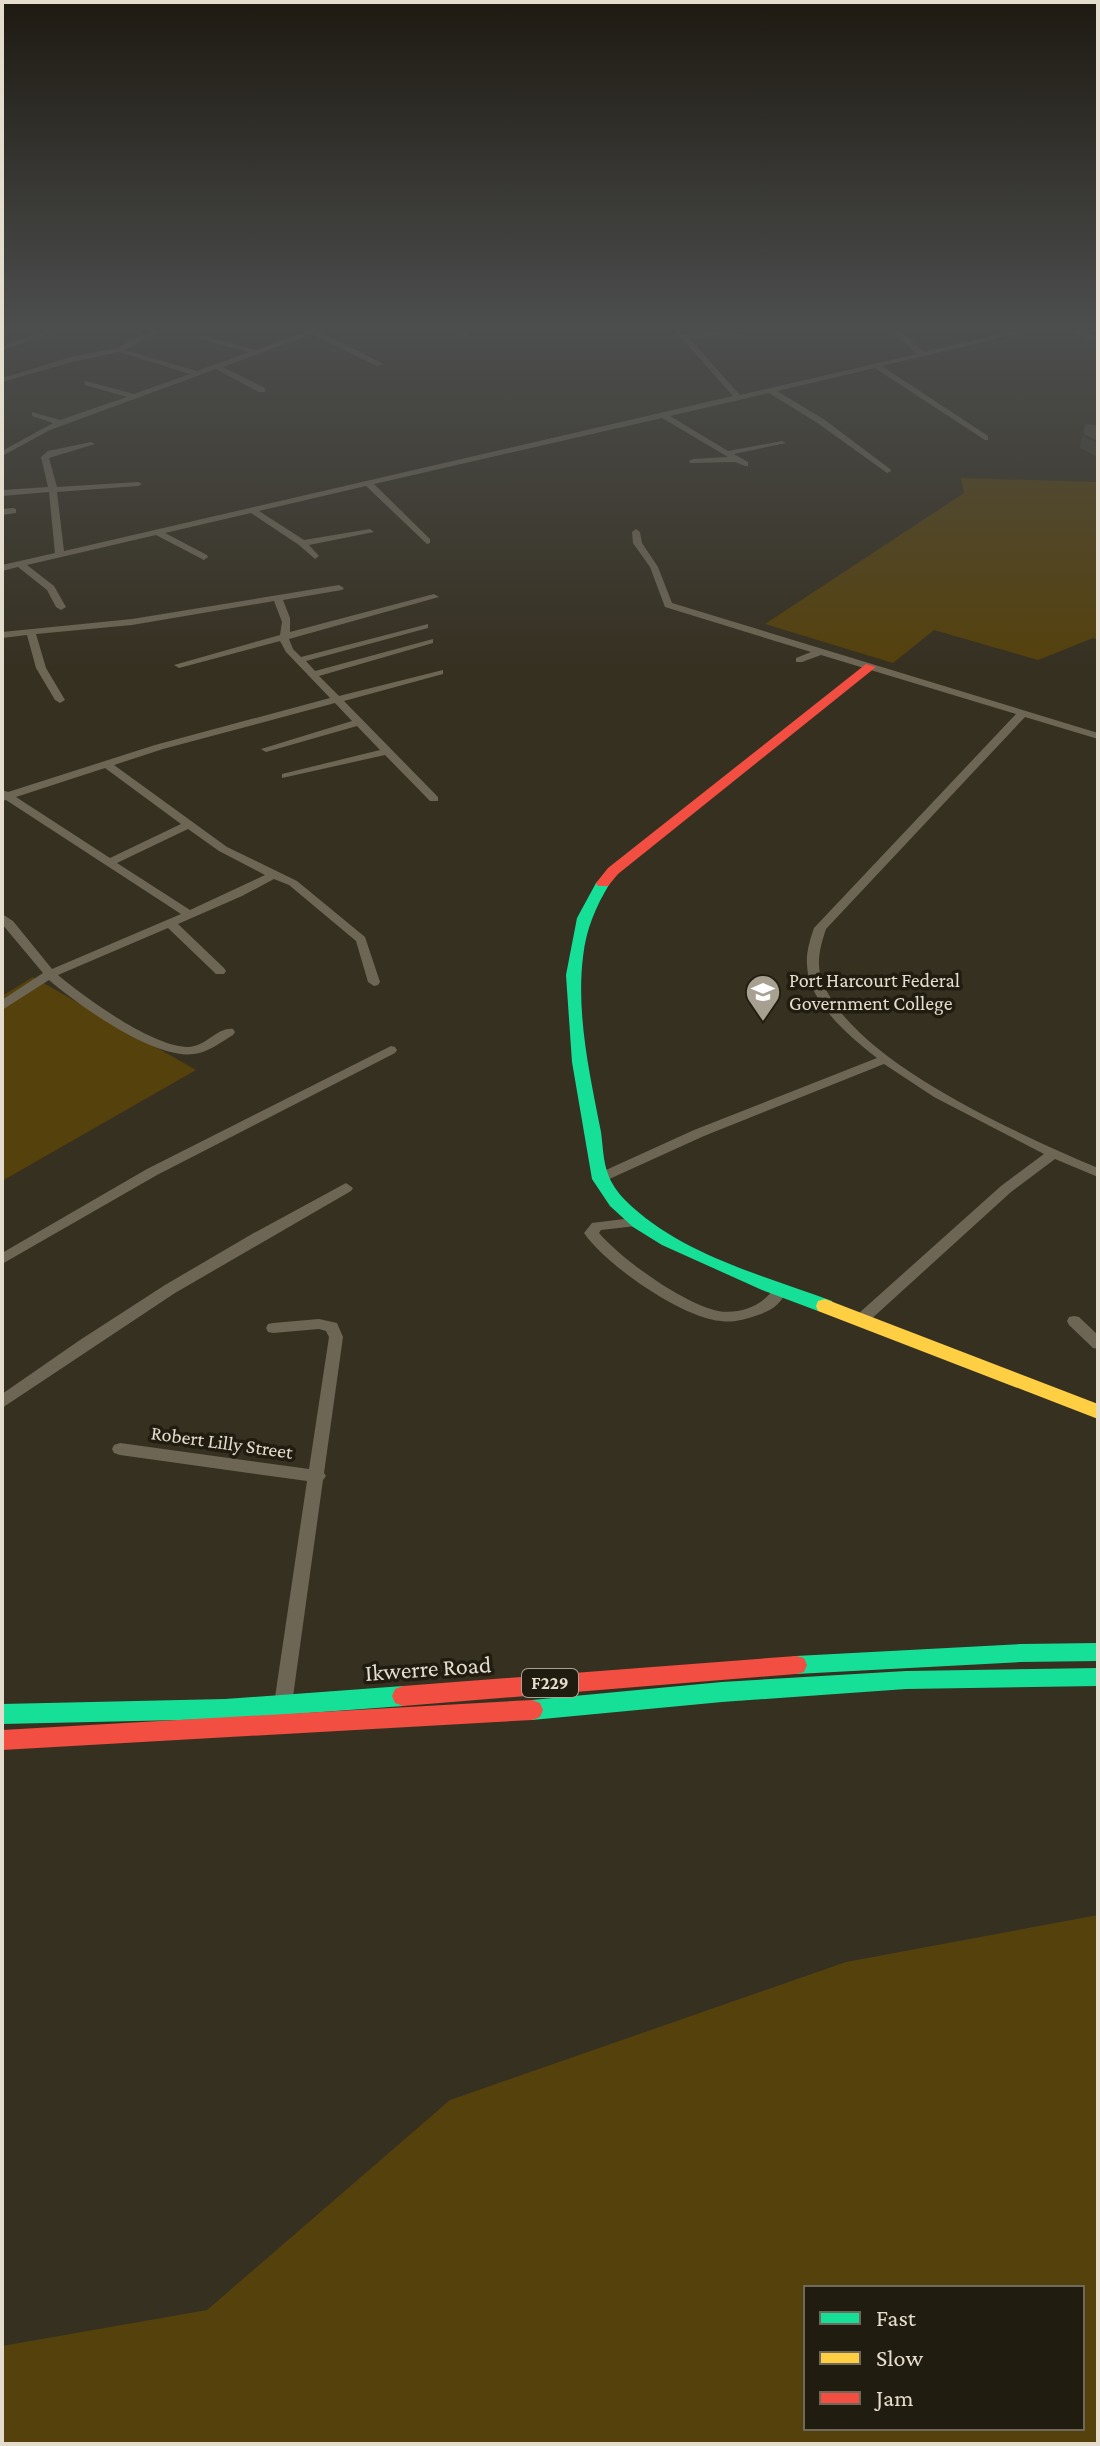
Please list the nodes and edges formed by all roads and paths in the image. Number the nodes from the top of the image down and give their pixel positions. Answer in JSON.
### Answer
{"nodes":[{"id":1,"x":8,"y":439,"type":"edge"},
{"id":2,"x":29,"y":439,"type":"edge"},
{"id":3,"x":560,"y":439,"type":"edge"},
{"id":4,"x":704,"y":439,"type":"edge"},
{"id":5,"x":845,"y":439,"type":"edge"},
{"id":6,"x":782,"y":443,"type":"dead end"},
{"id":7,"x":20,"y":444,"type":"junction"},
{"id":8,"x":91,"y":444,"type":"dead end"},
{"id":9,"x":728,"y":453,"type":"junction"},
{"id":10,"x":2,"y":454,"type":"edge"},
{"id":11,"x":693,"y":461,"type":"dead end"},
{"id":12,"x":887,"y":471,"type":"dead end"},
{"id":13,"x":138,"y":484,"type":"dead end"},
{"id":14,"x":369,"y":484,"type":"junction"},
{"id":15,"x":55,"y":490,"type":"junction"},
{"id":16,"x":2,"y":493,"type":"edge"},
{"id":17,"x":252,"y":510,"type":"junction"},
{"id":18,"x":13,"y":511,"type":"dead end"},
{"id":19,"x":2,"y":512,"type":"edge"},
{"id":20,"x":157,"y":532,"type":"junction"},
{"id":21,"x":370,"y":532,"type":"dead end"},
{"id":22,"x":636,"y":532,"type":"dead end"},
{"id":23,"x":427,"y":541,"type":"dead end"},
{"id":24,"x":302,"y":543,"type":"junction"},
{"id":25,"x":60,"y":554,"type":"junction"},
{"id":26,"x":315,"y":556,"type":"dead end"},
{"id":27,"x":204,"y":557,"type":"dead end"},
{"id":28,"x":20,"y":564,"type":"junction"},
{"id":29,"x":2,"y":568,"type":"edge"},
{"id":30,"x":339,"y":588,"type":"dead end"},
{"id":31,"x":277,"y":597,"type":"junction"},
{"id":32,"x":434,"y":597,"type":"dead end"},
{"id":33,"x":61,"y":607,"type":"dead end"},
{"id":34,"x":425,"y":626,"type":"dead end"},
{"id":35,"x":31,"y":632,"type":"junction"},
{"id":36,"x":2,"y":635,"type":"edge"},
{"id":37,"x":284,"y":638,"type":"junction"},
{"id":38,"x":430,"y":641,"type":"dead end"},
{"id":39,"x":822,"y":651,"type":"junction"},
{"id":40,"x":300,"y":660,"type":"junction"},
{"id":41,"x":799,"y":660,"type":"dead end"},
{"id":42,"x":179,"y":665,"type":"dead end"},
{"id":43,"x":870,"y":667,"type":"junction"},
{"id":44,"x":440,"y":672,"type":"dead end"},
{"id":45,"x":314,"y":674,"type":"junction"},
{"id":46,"x":337,"y":698,"type":"junction"},
{"id":47,"x":60,"y":700,"type":"dead end"},
{"id":48,"x":1023,"y":713,"type":"junction"},
{"id":49,"x":360,"y":722,"type":"junction"},
{"id":50,"x":1098,"y":736,"type":"edge"},
{"id":51,"x":266,"y":749,"type":"dead end"},
{"id":52,"x":387,"y":751,"type":"junction"},
{"id":53,"x":106,"y":764,"type":"junction"},
{"id":54,"x":286,"y":776,"type":"dead end"},
{"id":55,"x":3,"y":796,"type":"edge"},
{"id":56,"x":434,"y":799,"type":"dead end"},
{"id":57,"x":189,"y":824,"type":"junction"},
{"id":58,"x":109,"y":863,"type":"junction"},
{"id":59,"x":274,"y":875,"type":"junction"},
{"id":60,"x":188,"y":914,"type":"junction"},
{"id":61,"x":2,"y":917,"type":"edge"},
{"id":62,"x":169,"y":922,"type":"junction"},
{"id":63,"x":220,"y":971,"type":"dead end"},
{"id":64,"x":50,"y":974,"type":"junction"},
{"id":65,"x":374,"y":982,"type":"dead end"},
{"id":66,"x":2,"y":1006,"type":"edge"},
{"id":67,"x":229,"y":1032,"type":"dead end"},
{"id":68,"x":391,"y":1050,"type":"dead end"},
{"id":69,"x":884,"y":1060,"type":"junction"},
{"id":70,"x":1053,"y":1154,"type":"junction"},
{"id":71,"x":1098,"y":1173,"type":"edge"},
{"id":72,"x":600,"y":1178,"type":"junction"},
{"id":73,"x":346,"y":1188,"type":"dead end"},
{"id":74,"x":640,"y":1222,"type":"junction"},
{"id":75,"x":2,"y":1259,"type":"edge"},
{"id":76,"x":781,"y":1288,"type":"junction"},
{"id":77,"x":863,"y":1318,"type":"junction"},
{"id":78,"x":1074,"y":1321,"type":"dead end"},
{"id":79,"x":273,"y":1328,"type":"dead end"},
{"id":80,"x":1098,"y":1344,"type":"edge"},
{"id":81,"x":2,"y":1402,"type":"edge"},
{"id":82,"x":1098,"y":1412,"type":"edge"},
{"id":83,"x":120,"y":1449,"type":"dead end"},
{"id":84,"x":318,"y":1476,"type":"junction"},
{"id":85,"x":1098,"y":1652,"type":"edge"},
{"id":86,"x":1098,"y":1677,"type":"edge"},
{"id":87,"x":283,"y":1704,"type":"junction"},
{"id":88,"x":2,"y":1714,"type":"edge"},
{"id":89,"x":2,"y":1740,"type":"edge"}],
"edges":[{"from":1,"to":7,"type":"street"},
{"from":2,"to":7,"type":"street"},
{"from":3,"to":14,"type":"street"},
{"from":4,"to":9,"type":"street"},
{"from":5,"to":12,"type":"street"},
{"from":6,"to":9,"type":"street"},
{"from":7,"to":10,"type":"street"},
{"from":8,"to":15,"type":"street"},
{"from":9,"to":11,"type":"street"},
{"from":13,"to":15,"type":"street"},
{"from":14,"to":17,"type":"street"},
{"from":14,"to":23,"type":"street"},
{"from":15,"to":16,"type":"street"},
{"from":15,"to":25,"type":"street"},
{"from":17,"to":20,"type":"street"},
{"from":17,"to":24,"type":"street"},
{"from":18,"to":19,"type":"street"},
{"from":20,"to":25,"type":"street"},
{"from":20,"to":27,"type":"street"},
{"from":21,"to":24,"type":"street"},
{"from":22,"to":39,"type":"street"},
{"from":24,"to":26,"type":"street"},
{"from":25,"to":28,"type":"street"},
{"from":28,"to":29,"type":"street"},
{"from":28,"to":33,"type":"street"},
{"from":30,"to":31,"type":"street"},
{"from":31,"to":35,"type":"street"},
{"from":31,"to":37,"type":"street"},
{"from":32,"to":37,"type":"street"},
{"from":34,"to":40,"type":"street"},
{"from":35,"to":36,"type":"street"},
{"from":35,"to":47,"type":"street"},
{"from":37,"to":40,"type":"street"},
{"from":37,"to":42,"type":"street"},
{"from":38,"to":45,"type":"street"},
{"from":39,"to":41,"type":"street"},
{"from":39,"to":43,"type":"street"},
{"from":40,"to":45,"type":"street"},
{"from":43,"to":48,"type":"street"},
{"from":43,"to":72,"type":"street"},
{"from":44,"to":46,"type":"street"},
{"from":45,"to":46,"type":"street"},
{"from":46,"to":49,"type":"street"},
{"from":46,"to":53,"type":"street"},
{"from":48,"to":50,"type":"street"},
{"from":48,"to":69,"type":"street"},
{"from":49,"to":51,"type":"street"},
{"from":49,"to":52,"type":"street"},
{"from":52,"to":54,"type":"street"},
{"from":52,"to":56,"type":"street"},
{"from":53,"to":55,"type":"street"},
{"from":53,"to":57,"type":"street"},
{"from":55,"to":58,"type":"street"},
{"from":57,"to":58,"type":"street"},
{"from":57,"to":59,"type":"street"},
{"from":58,"to":60,"type":"street"},
{"from":59,"to":60,"type":"street"},
{"from":59,"to":65,"type":"street"},
{"from":60,"to":62,"type":"street"},
{"from":61,"to":64,"type":"street"},
{"from":62,"to":63,"type":"street"},
{"from":62,"to":64,"type":"street"},
{"from":64,"to":66,"type":"street"},
{"from":64,"to":67,"type":"street"},
{"from":68,"to":75,"type":"street"},
{"from":69,"to":70,"type":"street"},
{"from":69,"to":72,"type":"street"},
{"from":70,"to":71,"type":"street"},
{"from":70,"to":77,"type":"street"},
{"from":72,"to":74,"type":"street"},
{"from":73,"to":81,"type":"street"},
{"from":74,"to":76,"type":"street"},
{"from":74,"to":76,"type":"street"},
{"from":76,"to":77,"type":"street"},
{"from":77,"to":82,"type":"street"},
{"from":78,"to":80,"type":"street"},
{"from":79,"to":84,"type":"street"},
{"from":83,"to":84,"type":"street","name":"Robert Lilly Street"},
{"from":84,"to":87,"type":"street"},
{"from":85,"to":87,"type":"street","name":"Ikwerre Road","number":"F229"},
{"from":86,"to":89,"type":"street","number":"F229"},
{"from":87,"to":88,"type":"street","name":"Ikwerre Road","number":"F229"}]}
